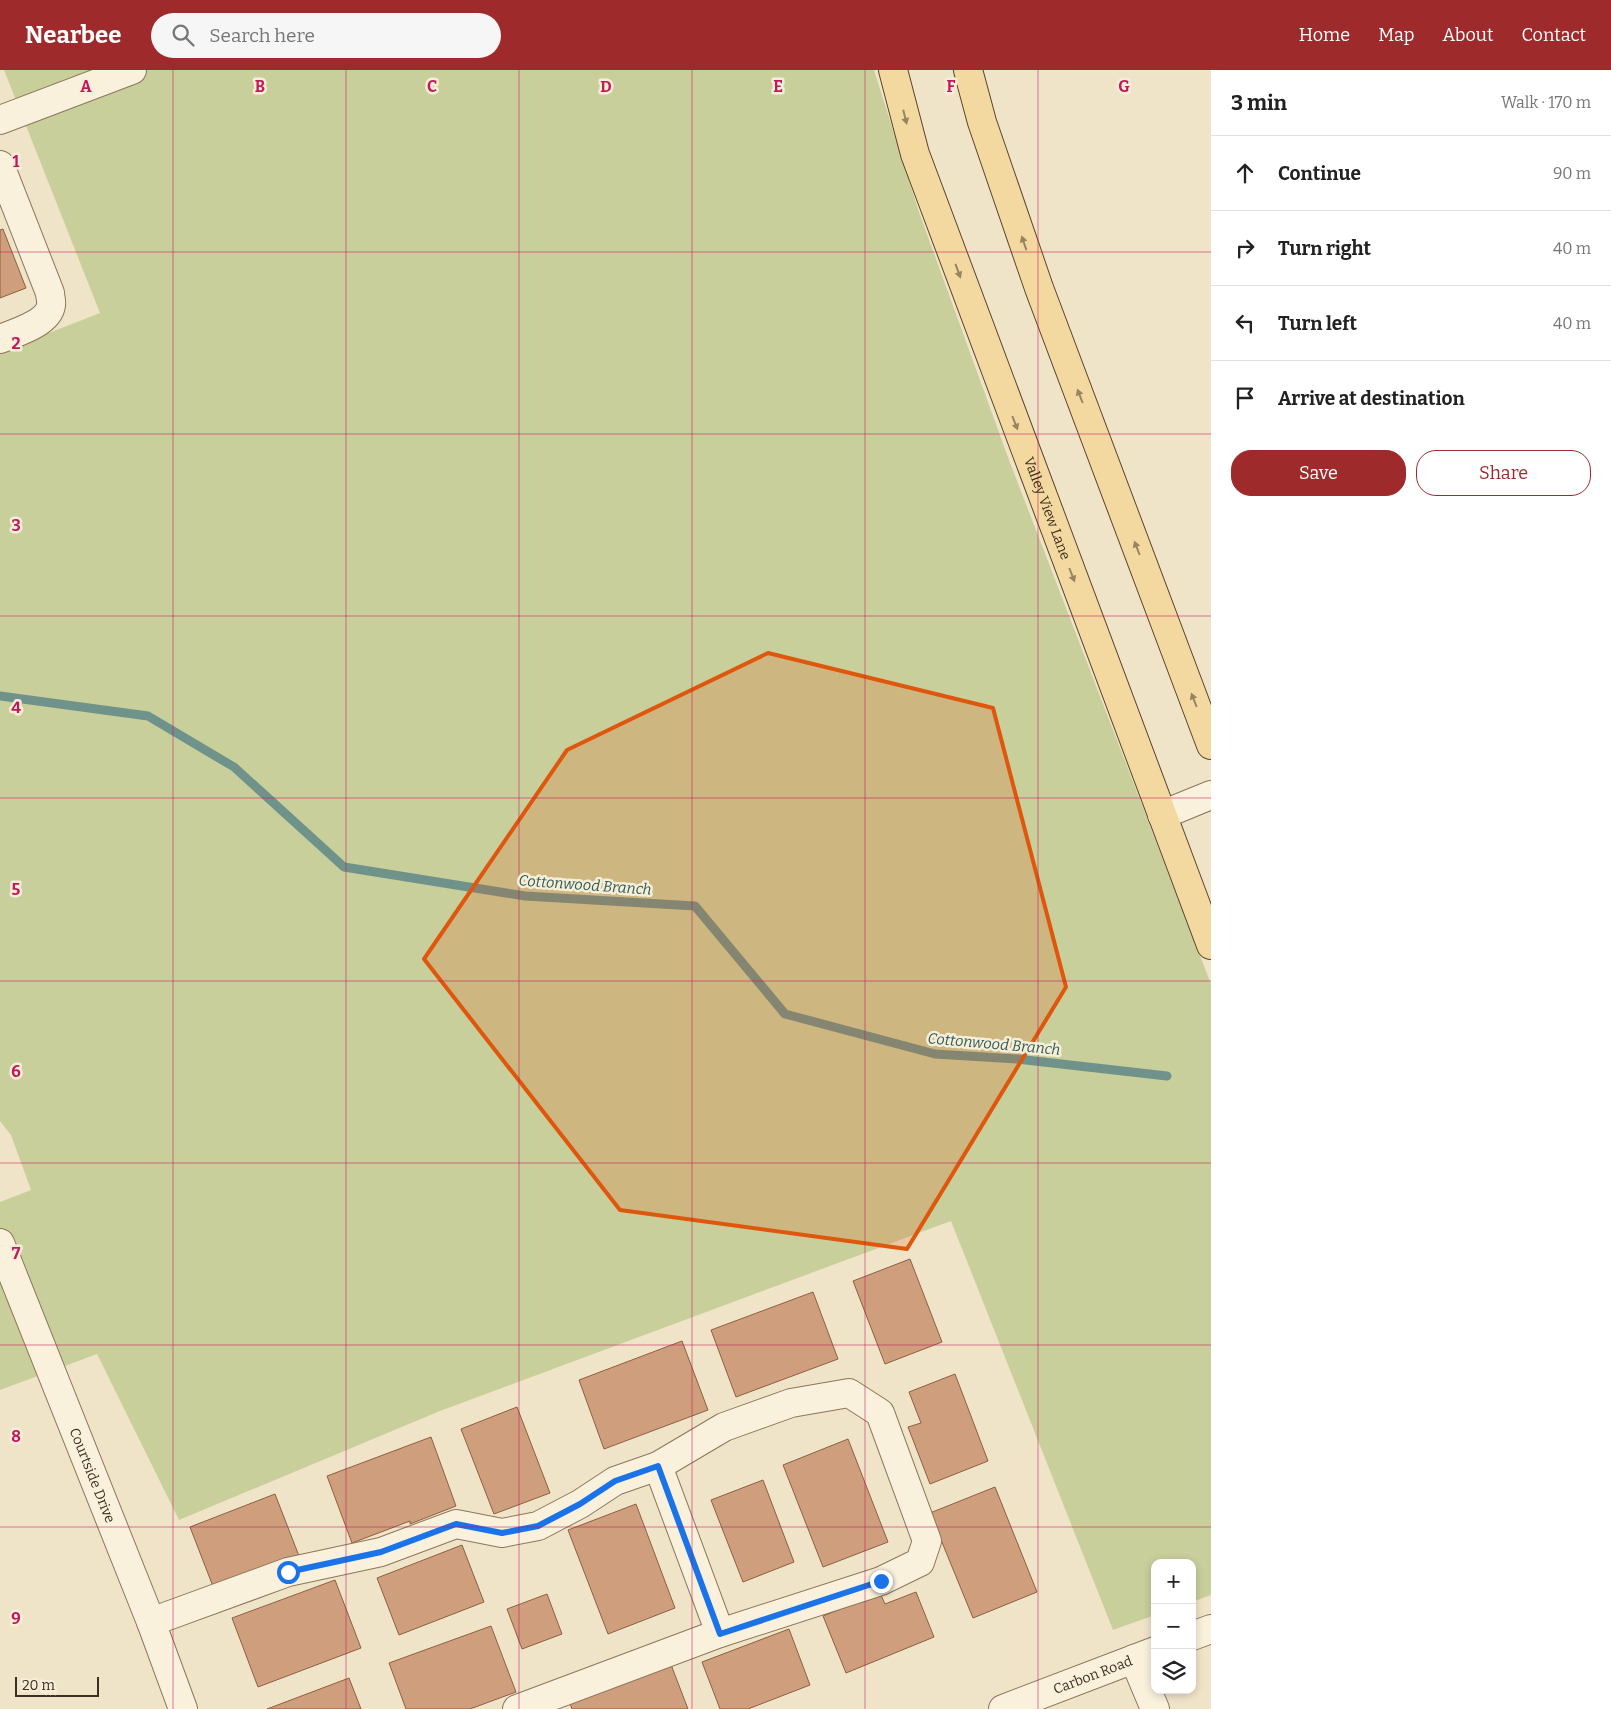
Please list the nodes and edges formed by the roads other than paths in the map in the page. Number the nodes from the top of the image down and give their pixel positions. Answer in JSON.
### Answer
{"nodes":[{"id":1,"x":132,"y":70,"type":"edge"},
{"id":2,"x":893,"y":70,"type":"edge"},
{"id":3,"x":968,"y":70,"type":"edge"},
{"id":4,"x":0,"y":120,"type":"edge"},
{"id":5,"x":0,"y":165,"type":"edge"},
{"id":6,"x":0,"y":339,"type":"edge"},
{"id":7,"x":1211,"y":745,"type":"edge"},
{"id":8,"x":1211,"y":795,"type":"edge"},
{"id":9,"x":1162,"y":814,"type":"junction"},
{"id":10,"x":1211,"y":945,"type":"edge"},
{"id":11,"x":0,"y":1243,"type":"edge"},
{"id":12,"x":658,"y":1466,"type":"junction"},
{"id":13,"x":151,"y":1622,"type":"junction"},
{"id":14,"x":1211,"y":1629,"type":"edge"},
{"id":15,"x":720,"y":1634,"type":"junction"},
{"id":16,"x":1196,"y":1635,"type":"edge"},
{"id":17,"x":1145,"y":1655,"type":"edge"},
{"id":18,"x":183,"y":1709,"type":"edge"},
{"id":19,"x":517,"y":1709,"type":"edge"},
{"id":20,"x":1004,"y":1709,"type":"edge"},
{"id":21,"x":1155,"y":1709,"type":"edge"}],
"edges":[{"from":1,"to":4,"type":"street"},
{"from":2,"to":9,"type":"main road","name":"Valley View Lane","one_way":true},
{"from":7,"to":3,"type":"main road","one_way":true},
{"from":5,"to":6,"type":"street"},
{"from":8,"to":9,"type":"street"},
{"from":9,"to":10,"type":"main road","name":"Valley View Lane"},
{"from":11,"to":13,"type":"street","name":"Courtside Drive"},
{"from":12,"to":13,"type":"street"},
{"from":12,"to":15,"type":"street"},
{"from":12,"to":15,"type":"street"},
{"from":13,"to":18,"type":"street","name":"Courtside Drive"},
{"from":14,"to":16,"type":"street"},
{"from":15,"to":19,"type":"street"},
{"from":17,"to":20,"type":"street","name":"Carbon Road"},
{"from":17,"to":21,"type":"street"}]}
